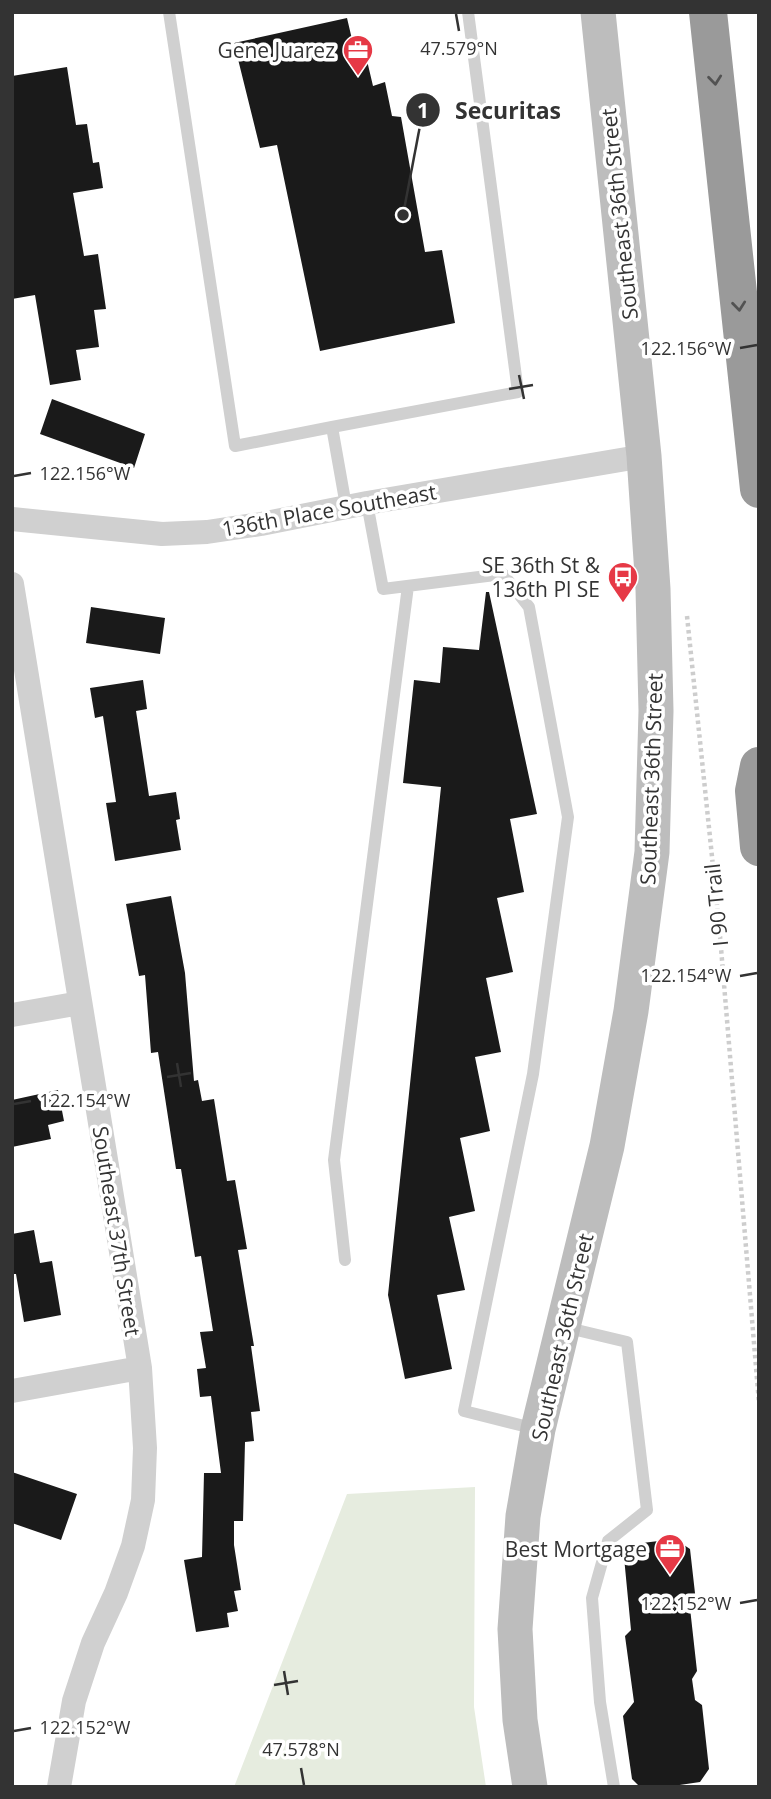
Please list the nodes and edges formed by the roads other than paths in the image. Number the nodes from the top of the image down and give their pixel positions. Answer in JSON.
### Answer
{"nodes":[{"id":1,"x":169,"y":12,"type":"edge"},
{"id":2,"x":468,"y":12,"type":"edge"},
{"id":3,"x":598,"y":12,"type":"edge"},
{"id":4,"x":708,"y":12,"type":"edge"},
{"id":5,"x":332,"y":427,"type":"junction"},
{"id":6,"x":644,"y":456,"type":"junction"},
{"id":7,"x":759,"y":489,"type":"edge"},
{"id":8,"x":357,"y":504,"type":"junction"},
{"id":9,"x":12,"y":519,"type":"edge"},
{"id":10,"x":12,"y":584,"type":"edge"},
{"id":11,"x":408,"y":586,"type":"junction"},
{"id":12,"x":759,"y":766,"type":"edge"},
{"id":13,"x":759,"y":848,"type":"edge"},
{"id":14,"x":80,"y":1003,"type":"junction"},
{"id":15,"x":12,"y":1016,"type":"edge"},
{"id":16,"x":345,"y":1260,"type":"dead end"},
{"id":17,"x":564,"y":1327,"type":"junction"},
{"id":18,"x":140,"y":1368,"type":"junction"},
{"id":19,"x":12,"y":1391,"type":"edge"},
{"id":20,"x":538,"y":1429,"type":"junction"},
{"id":21,"x":59,"y":1787,"type":"edge"},
{"id":22,"x":530,"y":1787,"type":"edge"},
{"id":23,"x":614,"y":1787,"type":"edge"}],
"edges":[{"from":1,"to":5,"type":"lane"},
{"from":2,"to":5,"type":"lane"},
{"from":3,"to":6,"type":"main road","name":"Southeast 36th Street"},
{"from":4,"to":7,"type":"highway","one_way":true},
{"from":5,"to":8,"type":"lane"},
{"from":6,"to":8,"type":"street","name":"136th Place Southeast"},
{"from":6,"to":17,"type":"main road","name":"Southeast 36th Street"},
{"from":8,"to":9,"type":"street","name":"136th Place Southeast"},
{"from":8,"to":11,"type":"lane"},
{"from":10,"to":14,"type":"street","name":"Southeast 37th Street"},
{"from":11,"to":16,"type":"lane"},
{"from":11,"to":20,"type":"lane"},
{"from":12,"to":13,"type":"highway"},
{"from":14,"to":15,"type":"street"},
{"from":14,"to":18,"type":"street","name":"Southeast 37th Street"},
{"from":17,"to":20,"type":"main road","name":"Southeast 36th Street"},
{"from":17,"to":23,"type":"lane"},
{"from":18,"to":19,"type":"street"},
{"from":18,"to":21,"type":"street","name":"Southeast 37th Street"},
{"from":20,"to":22,"type":"main road","name":"Southeast 36th Street"}]}
